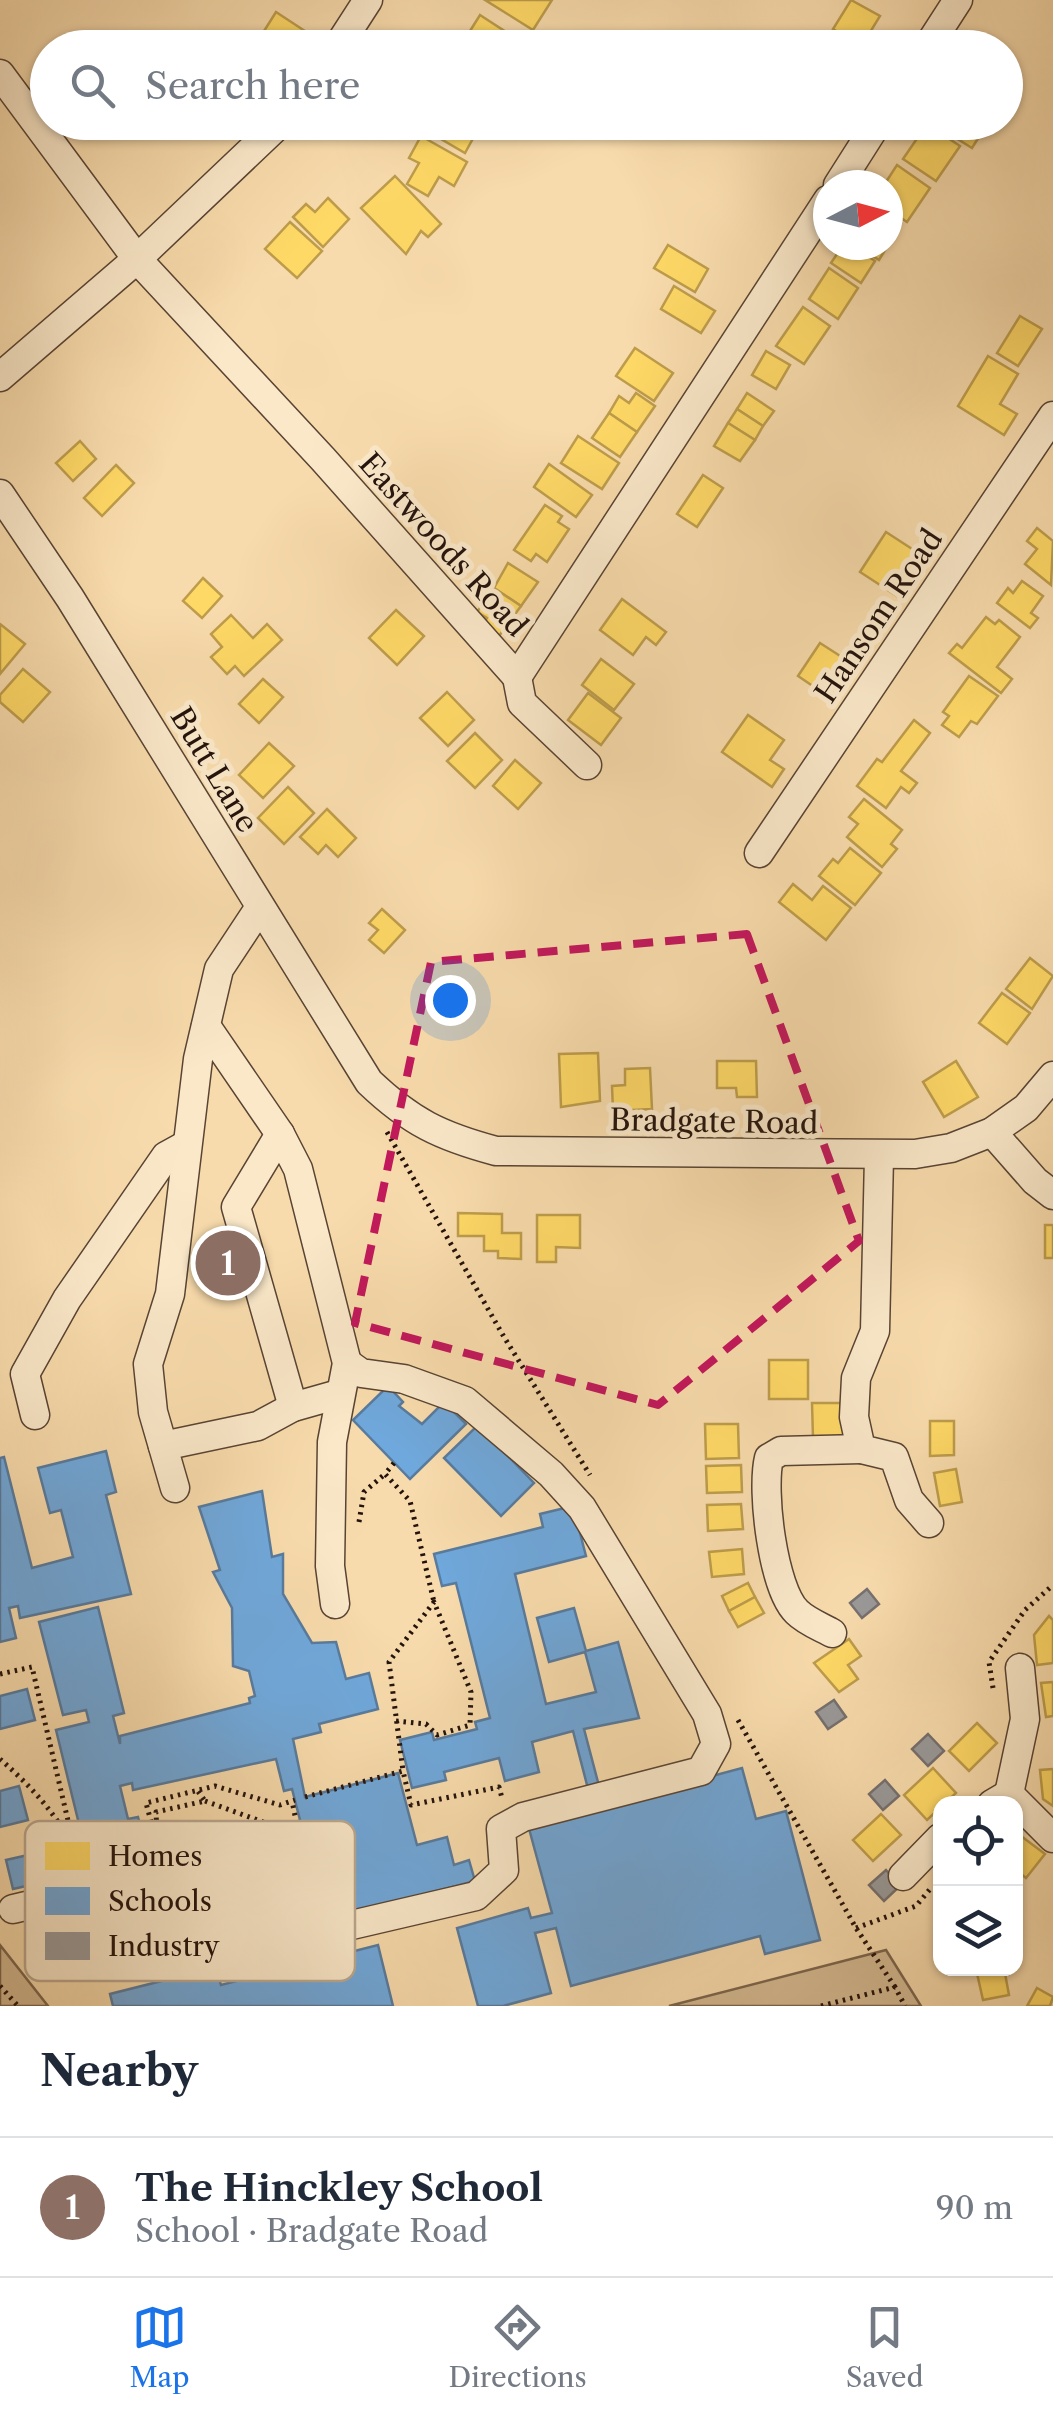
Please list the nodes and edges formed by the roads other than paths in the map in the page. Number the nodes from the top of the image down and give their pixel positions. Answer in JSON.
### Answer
{"nodes":[{"id":1,"x":368,"y":0,"type":"edge"},
{"id":2,"x":958,"y":0,"type":"edge"},
{"id":3,"x":349,"y":30,"type":"edge"},
{"id":4,"x":939,"y":30,"type":"edge"},
{"id":5,"x":0,"y":74,"type":"edge"},
{"id":6,"x":30,"y":115,"type":"edge"},
{"id":7,"x":49,"y":140,"type":"edge"},
{"id":8,"x":262,"y":140,"type":"edge"},
{"id":9,"x":867,"y":140,"type":"edge"},
{"id":10,"x":848,"y":170,"type":"edge"},
{"id":11,"x":813,"y":223,"type":"edge"},
{"id":12,"x":137,"y":259,"type":"junction"},
{"id":13,"x":0,"y":377,"type":"edge"},
{"id":14,"x":1053,"y":416,"type":"edge"},
{"id":15,"x":0,"y":494,"type":"edge"},
{"id":16,"x":517,"y":677,"type":"junction"},
{"id":17,"x":588,"y":765,"type":"dead end"},
{"id":18,"x":759,"y":853,"type":"dead end"},
{"id":19,"x":260,"y":907,"type":"junction"},
{"id":20,"x":206,"y":1026,"type":"junction"},
{"id":21,"x":1053,"y":1076,"type":"edge"},
{"id":22,"x":369,"y":1082,"type":"joint"},
{"id":23,"x":992,"y":1132,"type":"junction"},
{"id":24,"x":280,"y":1134,"type":"junction"},
{"id":25,"x":186,"y":1145,"type":"junction"},
{"id":26,"x":878,"y":1156,"type":"junction"},
{"id":27,"x":1053,"y":1194,"type":"edge"},
{"id":28,"x":347,"y":1363,"type":"junction"},
{"id":29,"x":339,"y":1394,"type":"junction"},
{"id":30,"x":293,"y":1406,"type":"junction"},
{"id":31,"x":35,"y":1415,"type":"dead end"},
{"id":32,"x":163,"y":1446,"type":"junction"},
{"id":33,"x":861,"y":1449,"type":"junction"},
{"id":34,"x":175,"y":1488,"type":"dead end"},
{"id":35,"x":929,"y":1523,"type":"dead end"},
{"id":36,"x":334,"y":1604,"type":"dead end"},
{"id":37,"x":832,"y":1633,"type":"dead end"},
{"id":38,"x":1020,"y":1668,"type":"dead end"},
{"id":39,"x":1001,"y":1796,"type":"edge"},
{"id":40,"x":1023,"y":1816,"type":"edge"},
{"id":41,"x":1053,"y":1838,"type":"edge"},
{"id":42,"x":933,"y":1845,"type":"edge"},
{"id":43,"x":903,"y":1876,"type":"dead end"},
{"id":44,"x":25,"y":1906,"type":"edge"},
{"id":45,"x":13,"y":1909,"type":"dead end"},
{"id":46,"x":355,"y":1925,"type":"edge"}],
"edges":[{"from":1,"to":3,"type":"street"},
{"from":2,"to":4,"type":"street"},
{"from":5,"to":6,"type":"street","name":"Eastwoods Road"},
{"from":7,"to":12,"type":"street","name":"Eastwoods Road"},
{"from":8,"to":12,"type":"street"},
{"from":9,"to":10,"type":"street"},
{"from":11,"to":16,"type":"street","name":"Eastwoods Road"},
{"from":12,"to":13,"type":"street"},
{"from":12,"to":16,"type":"street","name":"Eastwoods Road"},
{"from":14,"to":18,"type":"street","name":"Hansom Road"},
{"from":15,"to":19,"type":"street","name":"Butt Lane"},
{"from":16,"to":17,"type":"street"},
{"from":19,"to":20,"type":"street"},
{"from":19,"to":22,"type":"street","name":"Butt Lane"},
{"from":20,"to":24,"type":"street"},
{"from":20,"to":25,"type":"street"},
{"from":21,"to":23,"type":"street","name":"Bradgate Road"},
{"from":22,"to":26,"type":"street","name":"Bradgate Road"},
{"from":23,"to":26,"type":"street","name":"Bradgate Road"},
{"from":23,"to":27,"type":"street"},
{"from":24,"to":28,"type":"street"},
{"from":24,"to":30,"type":"street"},
{"from":25,"to":31,"type":"street"},
{"from":25,"to":32,"type":"street"},
{"from":26,"to":33,"type":"street"},
{"from":28,"to":29,"type":"street"},
{"from":28,"to":46,"type":"street"},
{"from":29,"to":30,"type":"street"},
{"from":29,"to":36,"type":"street"},
{"from":30,"to":32,"type":"street"},
{"from":32,"to":34,"type":"street"},
{"from":33,"to":35,"type":"street"},
{"from":33,"to":37,"type":"street"},
{"from":38,"to":39,"type":"street"},
{"from":40,"to":41,"type":"street"},
{"from":42,"to":43,"type":"street"},
{"from":44,"to":45,"type":"street"}]}
